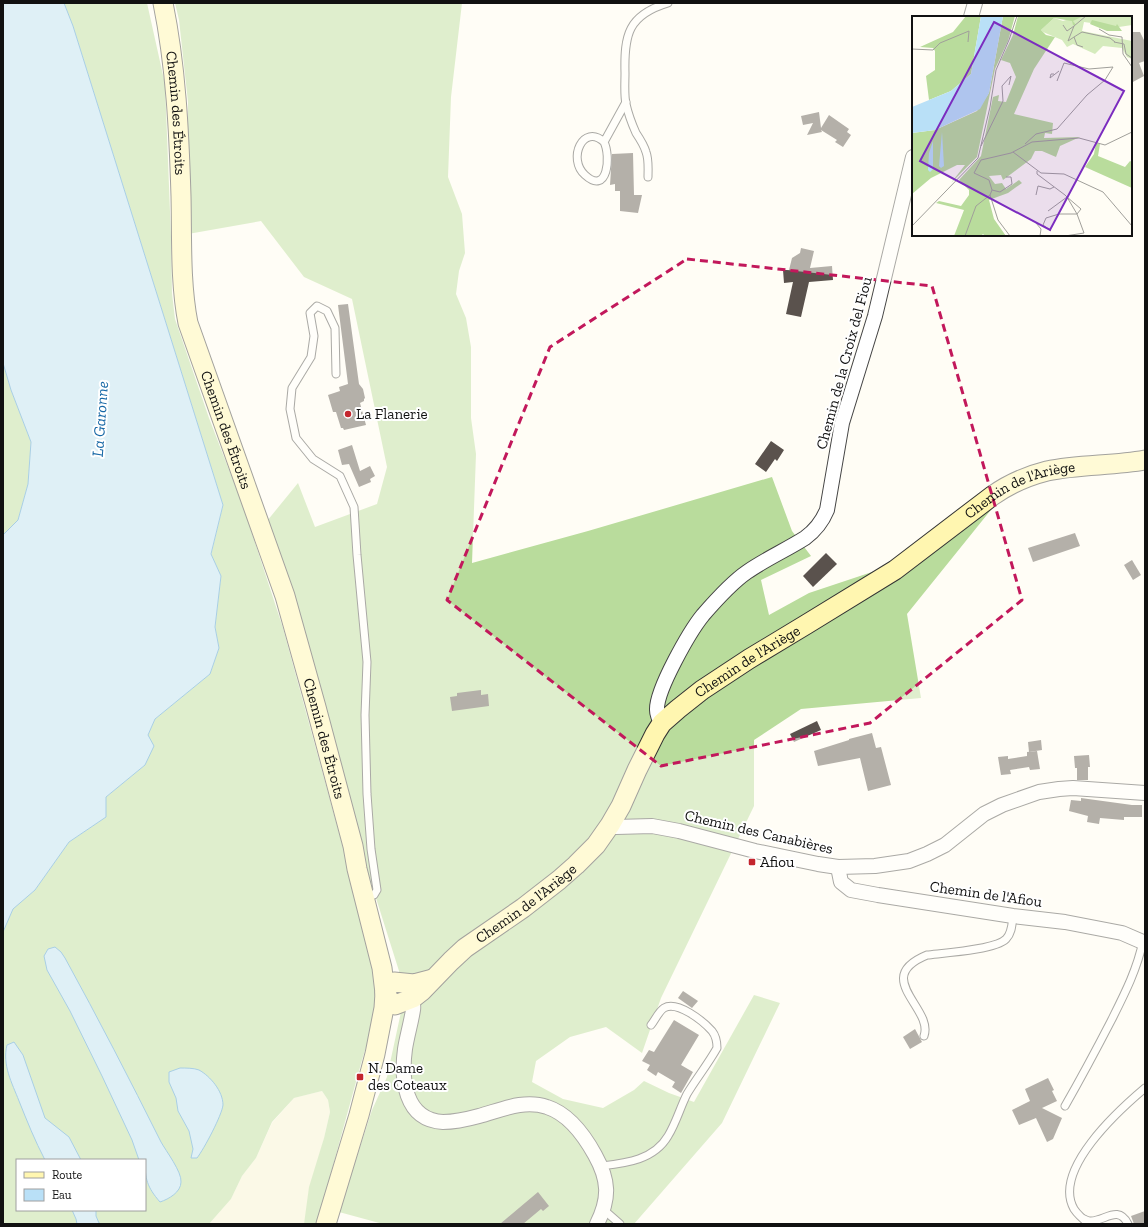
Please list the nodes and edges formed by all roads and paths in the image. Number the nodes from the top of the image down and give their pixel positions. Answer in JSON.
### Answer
{"nodes":[{"id":1,"x":163,"y":3,"type":"edge"},
{"id":2,"x":668,"y":3,"type":"edge"},
{"id":3,"x":975,"y":3,"type":"edge"},
{"id":4,"x":971,"y":16,"type":"edge"},
{"id":5,"x":626,"y":102,"type":"junction"},
{"id":6,"x":604,"y":142,"type":"junction"},
{"id":7,"x":912,"y":161,"type":"edge"},
{"id":8,"x":648,"y":176,"type":"dead end"},
{"id":9,"x":336,"y":374,"type":"dead end"},
{"id":10,"x":1145,"y":460,"type":"edge"},
{"id":11,"x":662,"y":723,"type":"junction"},
{"id":12,"x":1145,"y":794,"type":"edge"},
{"id":13,"x":610,"y":824,"type":"junction"},
{"id":14,"x":838,"y":867,"type":"junction"},
{"id":15,"x":368,"y":897,"type":"junction"},
{"id":16,"x":1013,"y":916,"type":"junction"},
{"id":17,"x":1144,"y":942,"type":"edge"},
{"id":18,"x":413,"y":991,"type":"junction"},
{"id":19,"x":391,"y":993,"type":"junction"},
{"id":20,"x":651,"y":1025,"type":"dead end"},
{"id":21,"x":924,"y":1036,"type":"dead end"},
{"id":22,"x":1145,"y":1088,"type":"edge"},
{"id":23,"x":1065,"y":1106,"type":"dead end"},
{"id":24,"x":601,"y":1166,"type":"junction"},
{"id":25,"x":604,"y":1210,"type":"junction"},
{"id":26,"x":1082,"y":1218,"type":"junction"},
{"id":27,"x":326,"y":1224,"type":"edge"},
{"id":28,"x":597,"y":1224,"type":"edge"},
{"id":29,"x":620,"y":1224,"type":"edge"},
{"id":30,"x":1089,"y":1224,"type":"edge"},
{"id":31,"x":1128,"y":1224,"type":"edge"}],
"edges":[{"from":1,"to":15,"type":"main road","name":"Chemin des Étroits"},
{"from":2,"to":5,"type":"lane"},
{"from":3,"to":4,"type":"street"},
{"from":5,"to":6,"type":"lane"},
{"from":5,"to":8,"type":"lane"},
{"from":6,"to":6,"type":"lane"},
{"from":7,"to":11,"type":"street","name":"Chemin de la Croix del Fiou"},
{"from":9,"to":15,"type":"lane"},
{"from":10,"to":11,"type":"main road","name":"Chemin de l'Ariège"},
{"from":11,"to":13,"type":"main road","name":"Chemin de l'Ariège"},
{"from":12,"to":14,"type":"street","name":"Chemin des Canabières"},
{"from":13,"to":14,"type":"street","name":"Chemin des Canabières"},
{"from":13,"to":18,"type":"main road","name":"Chemin de l'Ariège"},
{"from":14,"to":16,"type":"street","name":"Chemin de l'Afiou"},
{"from":15,"to":19,"type":"main road","name":"Chemin des Étroits"},
{"from":16,"to":17,"type":"street","name":"Chemin de l'Afiou"},
{"from":16,"to":21,"type":"lane"},
{"from":17,"to":23,"type":"lane"},
{"from":18,"to":19,"type":"main road","name":"Chemin de l'Ariège"},
{"from":18,"to":24,"type":"street"},
{"from":19,"to":27,"type":"main road","name":"Chemin des Étroits"},
{"from":20,"to":24,"type":"lane"},
{"from":22,"to":26,"type":"lane"},
{"from":24,"to":25,"type":"street"},
{"from":25,"to":28,"type":"street"},
{"from":25,"to":29,"type":"lane"},
{"from":26,"to":30,"type":"lane"},
{"from":26,"to":31,"type":"lane"}]}
